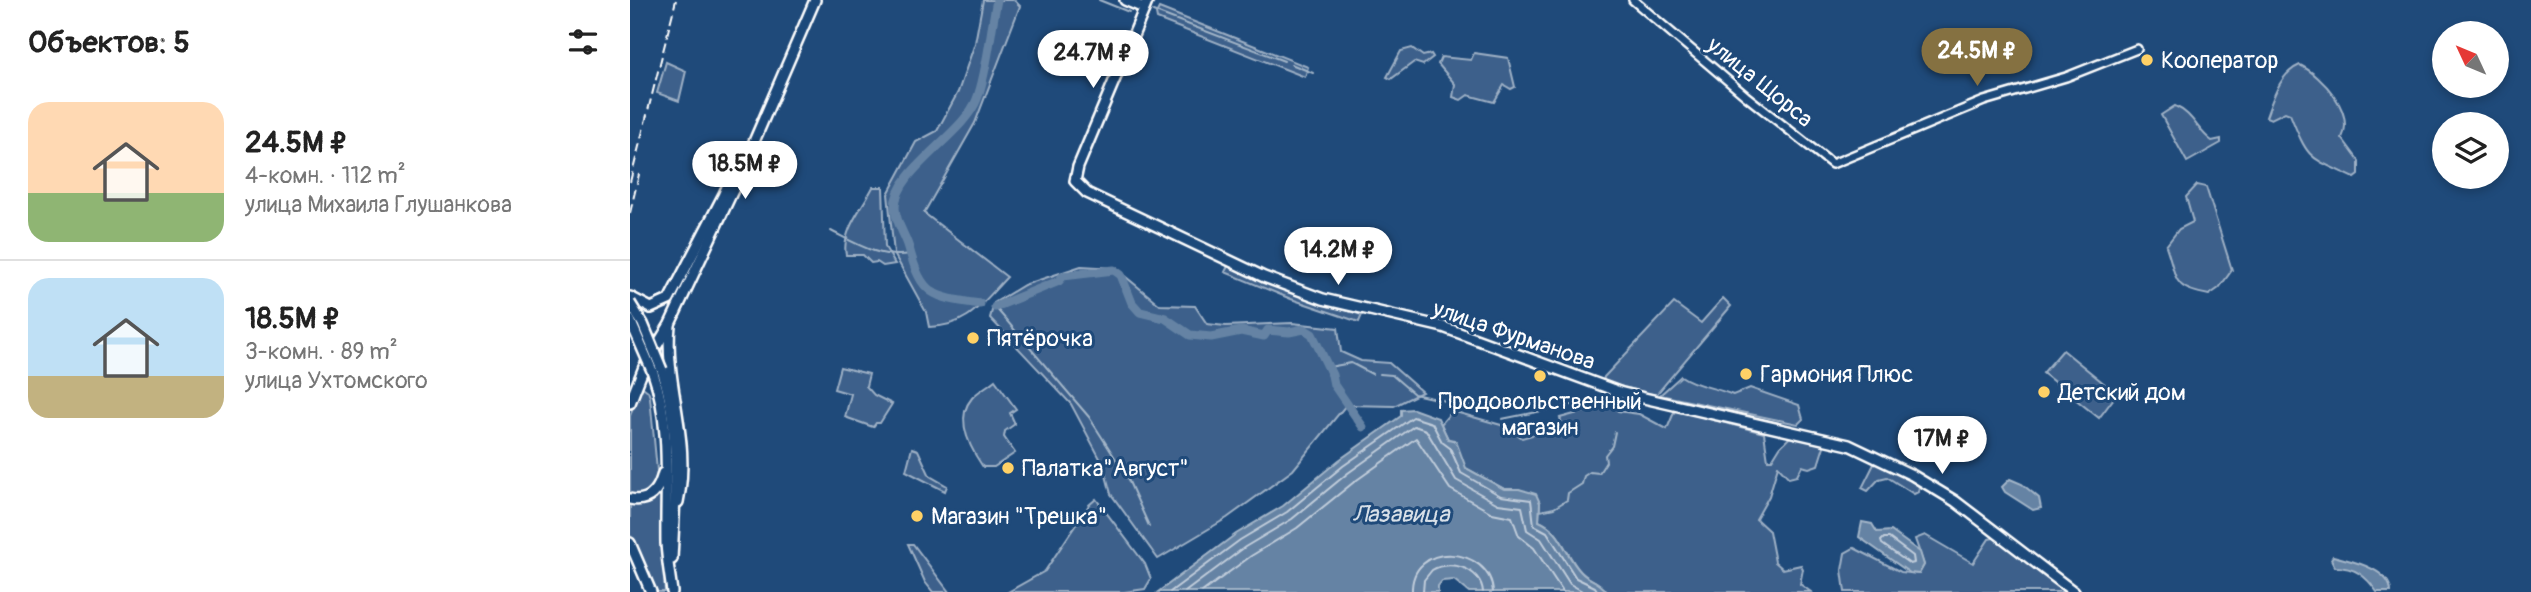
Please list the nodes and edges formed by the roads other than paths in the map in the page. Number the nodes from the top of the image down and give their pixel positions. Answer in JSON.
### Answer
{"nodes":[{"id":1,"x":815,"y":0,"type":"edge"},
{"id":2,"x":1125,"y":0,"type":"edge"},
{"id":3,"x":1633,"y":0,"type":"edge"},
{"id":4,"x":1146,"y":4,"type":"edge"},
{"id":5,"x":2137,"y":49,"type":"dead end"},
{"id":6,"x":757,"y":131,"type":"junction"},
{"id":7,"x":630,"y":297,"type":"edge"},
{"id":8,"x":630,"y":303,"type":"edge"},
{"id":9,"x":630,"y":320,"type":"edge"},
{"id":10,"x":670,"y":324,"type":"junction"},
{"id":11,"x":657,"y":372,"type":"junction"},
{"id":12,"x":630,"y":403,"type":"edge"},
{"id":13,"x":666,"y":461,"type":"junction"},
{"id":14,"x":630,"y":499,"type":"edge"},
{"id":15,"x":674,"y":520,"type":"junction"},
{"id":16,"x":630,"y":543,"type":"edge"},
{"id":17,"x":672,"y":589,"type":"edge"},
{"id":18,"x":651,"y":592,"type":"edge"},
{"id":19,"x":2074,"y":592,"type":"edge"}],
"edges":[{"from":1,"to":6,"type":"main road"},
{"from":2,"to":4,"type":"main road"},
{"from":3,"to":5,"type":"street","name":"улица Щорса"},
{"from":4,"to":19,"type":"main road","name":"улица Фурманова"},
{"from":6,"to":7,"type":"main road"},
{"from":6,"to":10,"type":"main road"},
{"from":8,"to":11,"type":"main road","bridge":true},
{"from":9,"to":11,"type":"main road","bridge":true},
{"from":10,"to":12,"type":"main road"},
{"from":10,"to":15,"type":"main road"},
{"from":11,"to":13,"type":"main road"},
{"from":11,"to":15,"type":"main road"},
{"from":13,"to":14,"type":"main road"},
{"from":13,"to":17,"type":"main road"},
{"from":15,"to":17,"type":"main road"},
{"from":16,"to":18,"type":"main road"}]}
